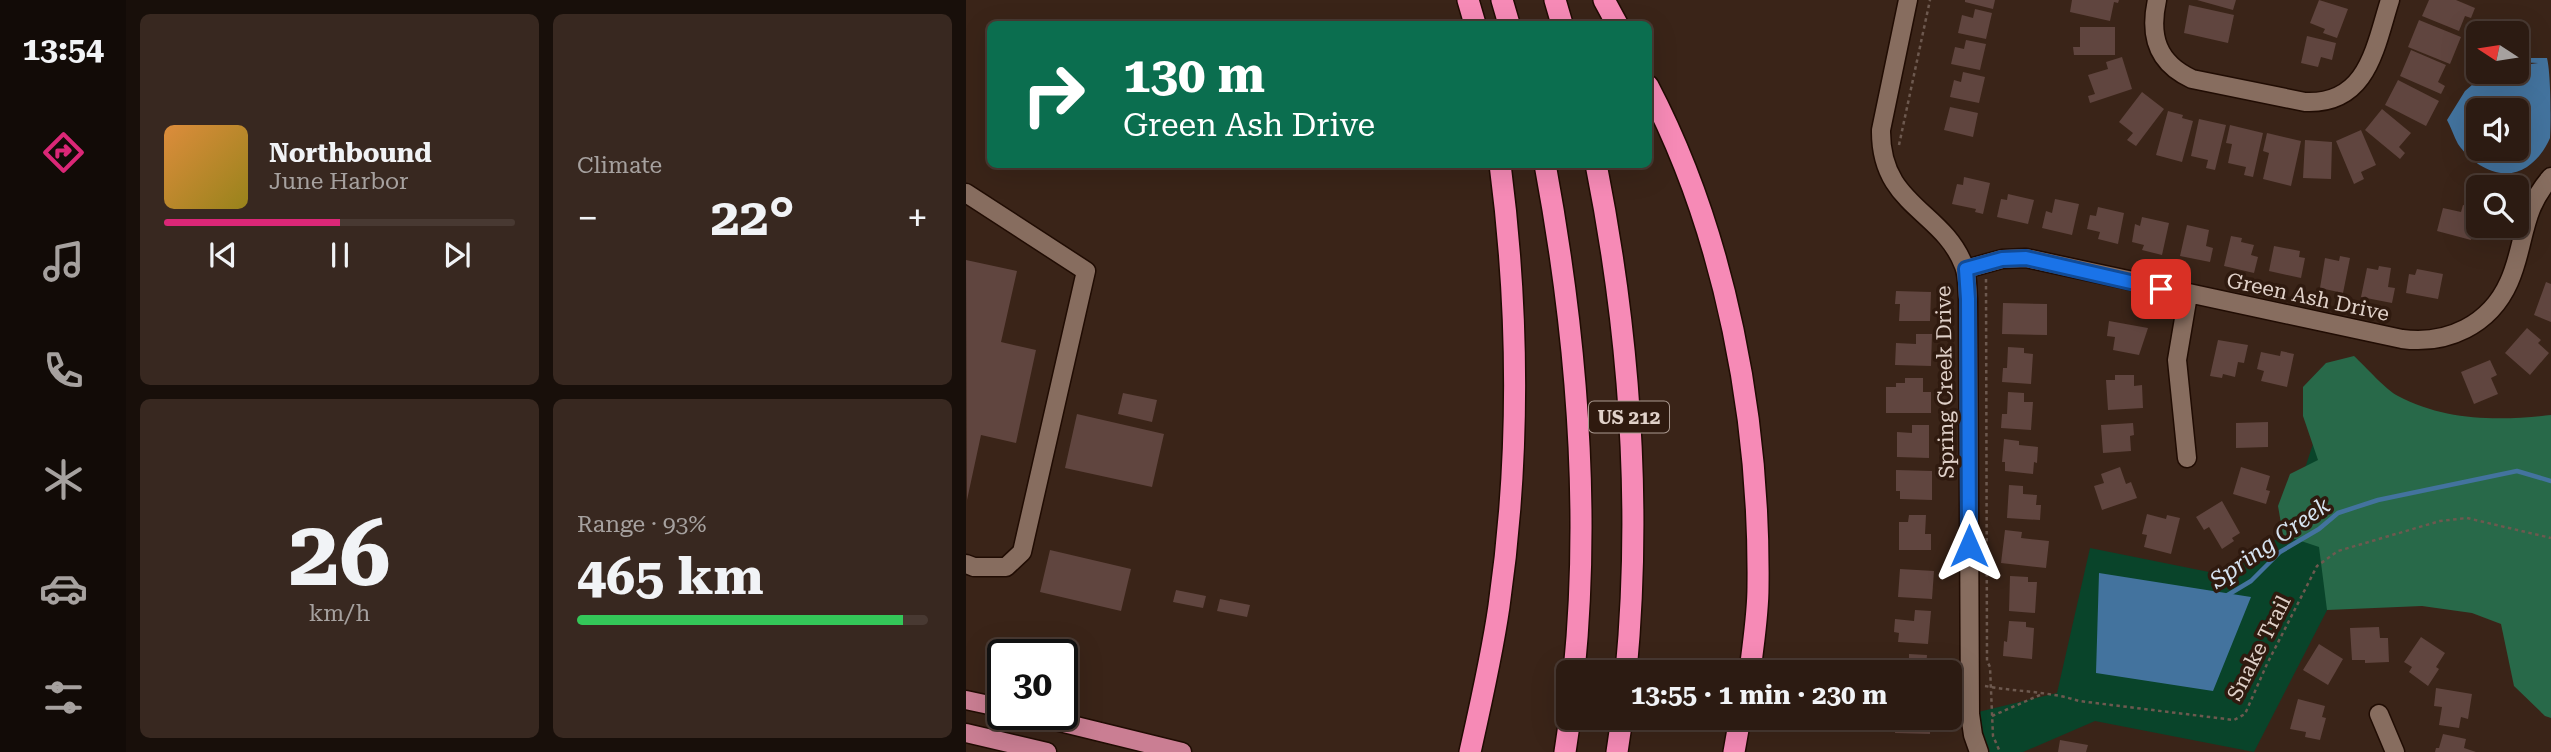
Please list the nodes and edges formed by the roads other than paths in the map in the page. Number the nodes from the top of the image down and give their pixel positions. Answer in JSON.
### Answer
{"nodes":[{"id":1,"x":1468,"y":0,"type":"edge"},
{"id":2,"x":1502,"y":0,"type":"edge"},
{"id":3,"x":1555,"y":0,"type":"edge"},
{"id":4,"x":1604,"y":0,"type":"edge"},
{"id":5,"x":1908,"y":0,"type":"edge"},
{"id":6,"x":2157,"y":0,"type":"edge"},
{"id":7,"x":2390,"y":0,"type":"edge"},
{"id":8,"x":1474,"y":21,"type":"edge"},
{"id":9,"x":1508,"y":21,"type":"edge"},
{"id":10,"x":1561,"y":21,"type":"edge"},
{"id":11,"x":1615,"y":21,"type":"edge"},
{"id":12,"x":1652,"y":95,"type":"edge"},
{"id":13,"x":1501,"y":168,"type":"edge"},
{"id":14,"x":1546,"y":168,"type":"edge"},
{"id":15,"x":1597,"y":168,"type":"edge"},
{"id":16,"x":2551,"y":177,"type":"edge"},
{"id":17,"x":966,"y":193,"type":"edge"},
{"id":18,"x":1966,"y":269,"type":"junction"},
{"id":19,"x":2188,"y":295,"type":"junction"},
{"id":20,"x":2187,"y":458,"type":"dead end"},
{"id":21,"x":966,"y":564,"type":"edge"},
{"id":22,"x":1575,"y":660,"type":"edge"},
{"id":23,"x":1627,"y":660,"type":"edge"},
{"id":24,"x":1751,"y":660,"type":"edge"},
{"id":25,"x":966,"y":700,"type":"edge"},
{"id":26,"x":987,"y":705,"type":"edge"},
{"id":27,"x":2379,"y":714,"type":"dead end"},
{"id":28,"x":1078,"y":727,"type":"edge"},
{"id":29,"x":1568,"y":730,"type":"edge"},
{"id":30,"x":1620,"y":730,"type":"edge"},
{"id":31,"x":1740,"y":730,"type":"edge"},
{"id":32,"x":1743,"y":730,"type":"edge"},
{"id":33,"x":966,"y":733,"type":"edge"},
{"id":34,"x":1047,"y":752,"type":"edge"},
{"id":35,"x":1182,"y":752,"type":"edge"},
{"id":36,"x":1470,"y":752,"type":"edge"},
{"id":37,"x":1565,"y":752,"type":"edge"},
{"id":38,"x":1617,"y":752,"type":"edge"},
{"id":39,"x":1734,"y":752,"type":"edge"},
{"id":40,"x":1742,"y":752,"type":"edge"},
{"id":41,"x":1979,"y":752,"type":"edge"},
{"id":42,"x":2395,"y":752,"type":"edge"}],
"edges":[{"from":1,"to":8,"type":"highway"},
{"from":2,"to":9,"type":"highway"},
{"from":3,"to":10,"type":"highway"},
{"from":4,"to":11,"type":"highway"},
{"from":5,"to":18,"type":"street","name":"Spring Creek Drive"},
{"from":6,"to":7,"type":"street"},
{"from":12,"to":24,"type":"highway"},
{"from":13,"to":36,"type":"highway"},
{"from":14,"to":22,"type":"highway","number":"US 212"},
{"from":15,"to":23,"type":"highway","number":"US 212"},
{"from":16,"to":19,"type":"street","name":"Green Ash Drive"},
{"from":17,"to":21,"type":"street"},
{"from":18,"to":19,"type":"street","name":"Green Ash Drive"},
{"from":18,"to":41,"type":"street","name":"Spring Creek Drive"},
{"from":19,"to":20,"type":"street"},
{"from":25,"to":26,"type":"main road"},
{"from":27,"to":42,"type":"street"},
{"from":28,"to":35,"type":"main road"},
{"from":29,"to":37,"type":"highway"},
{"from":30,"to":38,"type":"highway"},
{"from":31,"to":39,"type":"highway"},
{"from":32,"to":40,"type":"highway"},
{"from":33,"to":34,"type":"main road"}]}
